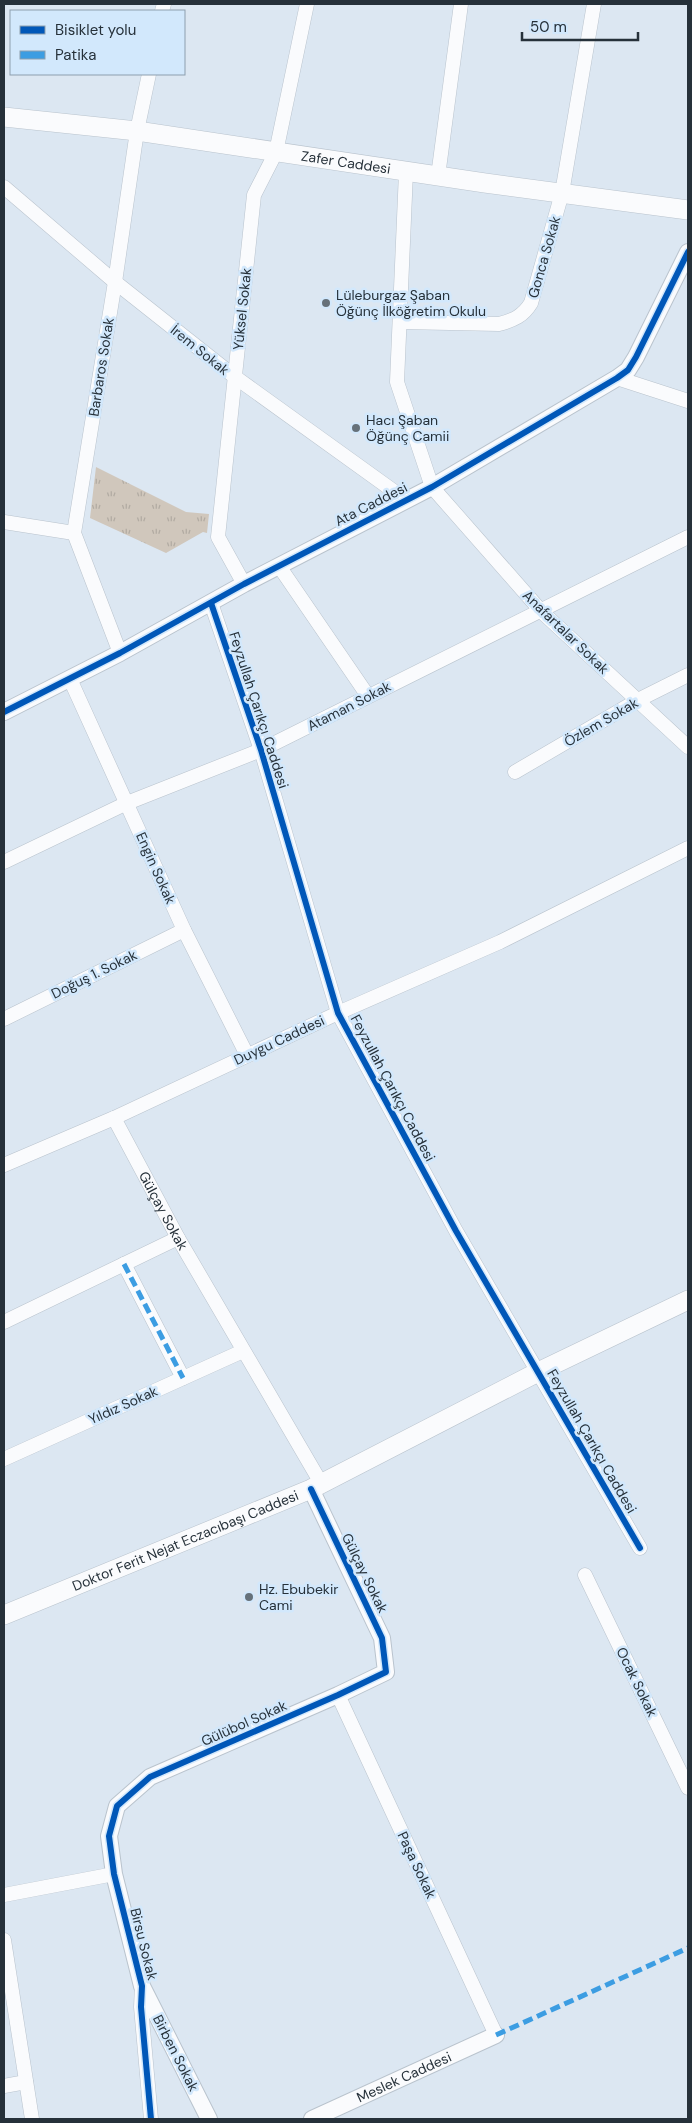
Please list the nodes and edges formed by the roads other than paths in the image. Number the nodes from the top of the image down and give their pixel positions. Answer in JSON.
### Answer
{"nodes":[{"id":1,"x":307,"y":4,"type":"edge"},
{"id":2,"x":461,"y":4,"type":"edge"},
{"id":3,"x":594,"y":4,"type":"edge"},
{"id":4,"x":149,"y":75,"type":"edge"},
{"id":5,"x":4,"y":117,"type":"edge"},
{"id":6,"x":137,"y":131,"type":"junction"},
{"id":7,"x":276,"y":152,"type":"junction"},
{"id":8,"x":406,"y":172,"type":"junction"},
{"id":9,"x":438,"y":176,"type":"junction"},
{"id":10,"x":4,"y":187,"type":"edge"},
{"id":11,"x":562,"y":193,"type":"junction"},
{"id":12,"x":688,"y":210,"type":"edge"},
{"id":13,"x":688,"y":252,"type":"edge"},
{"id":14,"x":115,"y":282,"type":"junction"},
{"id":15,"x":401,"y":322,"type":"junction"},
{"id":16,"x":235,"y":378,"type":"junction"},
{"id":17,"x":617,"y":378,"type":"junction"},
{"id":18,"x":688,"y":401,"type":"edge"},
{"id":19,"x":432,"y":486,"type":"junction"},
{"id":20,"x":406,"y":500,"type":"junction"},
{"id":21,"x":4,"y":522,"type":"edge"},
{"id":22,"x":74,"y":533,"type":"junction"},
{"id":23,"x":688,"y":537,"type":"edge"},
{"id":24,"x":279,"y":566,"type":"junction"},
{"id":25,"x":244,"y":584,"type":"junction"},
{"id":26,"x":211,"y":603,"type":"junction"},
{"id":27,"x":541,"y":611,"type":"junction"},
{"id":28,"x":120,"y":653,"type":"junction"},
{"id":29,"x":688,"y":675,"type":"edge"},
{"id":30,"x":70,"y":679,"type":"junction"},
{"id":31,"x":368,"y":696,"type":"junction"},
{"id":32,"x":638,"y":700,"type":"junction"},
{"id":33,"x":4,"y":712,"type":"edge"},
{"id":34,"x":688,"y":746,"type":"edge"},
{"id":35,"x":261,"y":750,"type":"junction"},
{"id":36,"x":515,"y":772,"type":"dead end"},
{"id":37,"x":127,"y":803,"type":"junction"},
{"id":38,"x":688,"y":848,"type":"edge"},
{"id":39,"x":4,"y":862,"type":"edge"},
{"id":40,"x":184,"y":930,"type":"junction"},
{"id":41,"x":338,"y":1013,"type":"junction"},
{"id":42,"x":4,"y":1019,"type":"edge"},
{"id":43,"x":247,"y":1055,"type":"junction"},
{"id":44,"x":114,"y":1118,"type":"junction"},
{"id":45,"x":4,"y":1165,"type":"edge"},
{"id":46,"x":178,"y":1238,"type":"junction"},
{"id":47,"x":124,"y":1264,"type":"junction"},
{"id":48,"x":688,"y":1300,"type":"edge"},
{"id":49,"x":4,"y":1322,"type":"edge"},
{"id":50,"x":243,"y":1351,"type":"junction"},
{"id":51,"x":538,"y":1372,"type":"junction"},
{"id":52,"x":183,"y":1378,"type":"junction"},
{"id":53,"x":4,"y":1459,"type":"edge"},
{"id":54,"x":316,"y":1486,"type":"junction"},
{"id":55,"x":640,"y":1548,"type":"dead end"},
{"id":56,"x":585,"y":1575,"type":"dead end"},
{"id":57,"x":4,"y":1615,"type":"edge"},
{"id":58,"x":386,"y":1672,"type":"joint"},
{"id":59,"x":338,"y":1695,"type":"junction"},
{"id":60,"x":688,"y":1788,"type":"edge"},
{"id":61,"x":117,"y":1806,"type":"joint"},
{"id":62,"x":114,"y":1874,"type":"junction"},
{"id":63,"x":4,"y":1895,"type":"edge"},
{"id":64,"x":4,"y":1940,"type":"edge"},
{"id":65,"x":142,"y":1986,"type":"junction"},
{"id":66,"x":496,"y":2035,"type":"joint"},
{"id":67,"x":26,"y":2082,"type":"junction"},
{"id":68,"x":4,"y":2086,"type":"edge"},
{"id":69,"x":32,"y":2119,"type":"edge"},
{"id":70,"x":151,"y":2119,"type":"edge"},
{"id":71,"x":209,"y":2119,"type":"edge"},
{"id":72,"x":312,"y":2119,"type":"edge"}],
"edges":[{"from":1,"to":7,"type":"street","name":"Yüksel Sokak"},
{"from":2,"to":9,"type":"street"},
{"from":3,"to":11,"type":"street","name":"Gonca Sokak"},
{"from":4,"to":6,"type":"street","name":"Barbaros Sokak"},
{"from":5,"to":6,"type":"main road","name":"Zafer Caddesi"},
{"from":6,"to":7,"type":"main road","name":"Zafer Caddesi"},
{"from":6,"to":14,"type":"street","name":"Barbaros Sokak"},
{"from":7,"to":8,"type":"main road","name":"Zafer Caddesi"},
{"from":7,"to":16,"type":"street","name":"Yüksel Sokak"},
{"from":8,"to":9,"type":"main road","name":"Zafer Caddesi"},
{"from":8,"to":15,"type":"street"},
{"from":9,"to":11,"type":"main road","name":"Zafer Caddesi"},
{"from":10,"to":14,"type":"street","name":"İrem Sokak"},
{"from":11,"to":12,"type":"main road","name":"Zafer Caddesi"},
{"from":11,"to":15,"type":"street","name":"Gonca Sokak"},
{"from":13,"to":17,"type":"street","name":"Ata Caddesi"},
{"from":14,"to":16,"type":"street","name":"İrem Sokak"},
{"from":14,"to":22,"type":"street","name":"Barbaros Sokak"},
{"from":15,"to":19,"type":"street"},
{"from":16,"to":20,"type":"street","name":"İrem Sokak"},
{"from":16,"to":25,"type":"street","name":"Yüksel Sokak"},
{"from":17,"to":18,"type":"street"},
{"from":17,"to":19,"type":"street","name":"Ata Caddesi"},
{"from":19,"to":20,"type":"street","name":"Ata Caddesi"},
{"from":19,"to":27,"type":"street","name":"Anafartalar Sokak"},
{"from":20,"to":24,"type":"street","name":"Ata Caddesi"},
{"from":21,"to":22,"type":"street"},
{"from":22,"to":28,"type":"street"},
{"from":23,"to":27,"type":"street","name":"Ataman Sokak"},
{"from":24,"to":25,"type":"street","name":"Ata Caddesi"},
{"from":24,"to":31,"type":"street"},
{"from":25,"to":26,"type":"street","name":"Ata Caddesi"},
{"from":26,"to":28,"type":"street","name":"Ata Caddesi"},
{"from":26,"to":35,"type":"street","name":"Feyzullah Çarıkçı Caddesi"},
{"from":27,"to":31,"type":"street","name":"Ataman Sokak"},
{"from":27,"to":32,"type":"street","name":"Anafartalar Sokak"},
{"from":28,"to":30,"type":"street","name":"Ata Caddesi"},
{"from":29,"to":32,"type":"street","name":"Özlem Sokak"},
{"from":30,"to":33,"type":"street","name":"Ata Caddesi"},
{"from":30,"to":37,"type":"street","name":"Engin Sokak"},
{"from":31,"to":35,"type":"street","name":"Ataman Sokak"},
{"from":32,"to":34,"type":"street","name":"Anafartalar Sokak"},
{"from":32,"to":36,"type":"street","name":"Özlem Sokak"},
{"from":35,"to":37,"type":"street","name":"Ataman Sokak"},
{"from":35,"to":41,"type":"street","name":"Feyzullah Çarıkçı Caddesi"},
{"from":37,"to":39,"type":"street","name":"Ataman Sokak"},
{"from":37,"to":40,"type":"street","name":"Engin Sokak"},
{"from":38,"to":41,"type":"street","name":"Duygu Caddesi"},
{"from":40,"to":42,"type":"street","name":"Doğuş 1. Sokak"},
{"from":40,"to":43,"type":"street","name":"Engin Sokak"},
{"from":41,"to":43,"type":"street","name":"Duygu Caddesi"},
{"from":41,"to":51,"type":"street","name":"Feyzullah Çarıkçı Caddesi"},
{"from":43,"to":44,"type":"street","name":"Duygu Caddesi"},
{"from":44,"to":45,"type":"street","name":"Duygu Caddesi"},
{"from":44,"to":46,"type":"street","name":"Gülçay Sokak"},
{"from":46,"to":47,"type":"street"},
{"from":46,"to":50,"type":"street","name":"Gülçay Sokak"},
{"from":47,"to":49,"type":"street"},
{"from":47,"to":52,"type":"street"},
{"from":48,"to":51,"type":"main road","name":"Doktor Ferit Nejat Eczacıbaşı Caddesi"},
{"from":50,"to":52,"type":"street","name":"Yıldız Sokak"},
{"from":50,"to":54,"type":"street","name":"Gülçay Sokak"},
{"from":51,"to":54,"type":"main road","name":"Doktor Ferit Nejat Eczacıbaşı Caddesi"},
{"from":51,"to":55,"type":"street","name":"Feyzullah Çarıkçı Caddesi"},
{"from":52,"to":53,"type":"street","name":"Yıldız Sokak"},
{"from":54,"to":57,"type":"main road","name":"Doktor Ferit Nejat Eczacıbaşı Caddesi"},
{"from":54,"to":58,"type":"street","name":"Gülçay Sokak"},
{"from":56,"to":60,"type":"street","name":"Ocak Sokak"},
{"from":58,"to":59,"type":"street","name":"Gülübol Sokak"},
{"from":59,"to":61,"type":"street","name":"Gülübol Sokak"},
{"from":59,"to":66,"type":"street","name":"Paşa Sokak"},
{"from":61,"to":62,"type":"street","name":"Birsu Sokak"},
{"from":62,"to":63,"type":"street"},
{"from":62,"to":65,"type":"street","name":"Birsu Sokak"},
{"from":64,"to":67,"type":"street"},
{"from":65,"to":70,"type":"street","name":"Birsu Sokak"},
{"from":65,"to":71,"type":"street","name":"Birben Sokak"},
{"from":66,"to":72,"type":"street","name":"Meslek Caddesi"},
{"from":67,"to":68,"type":"street"},
{"from":67,"to":69,"type":"street"}]}
